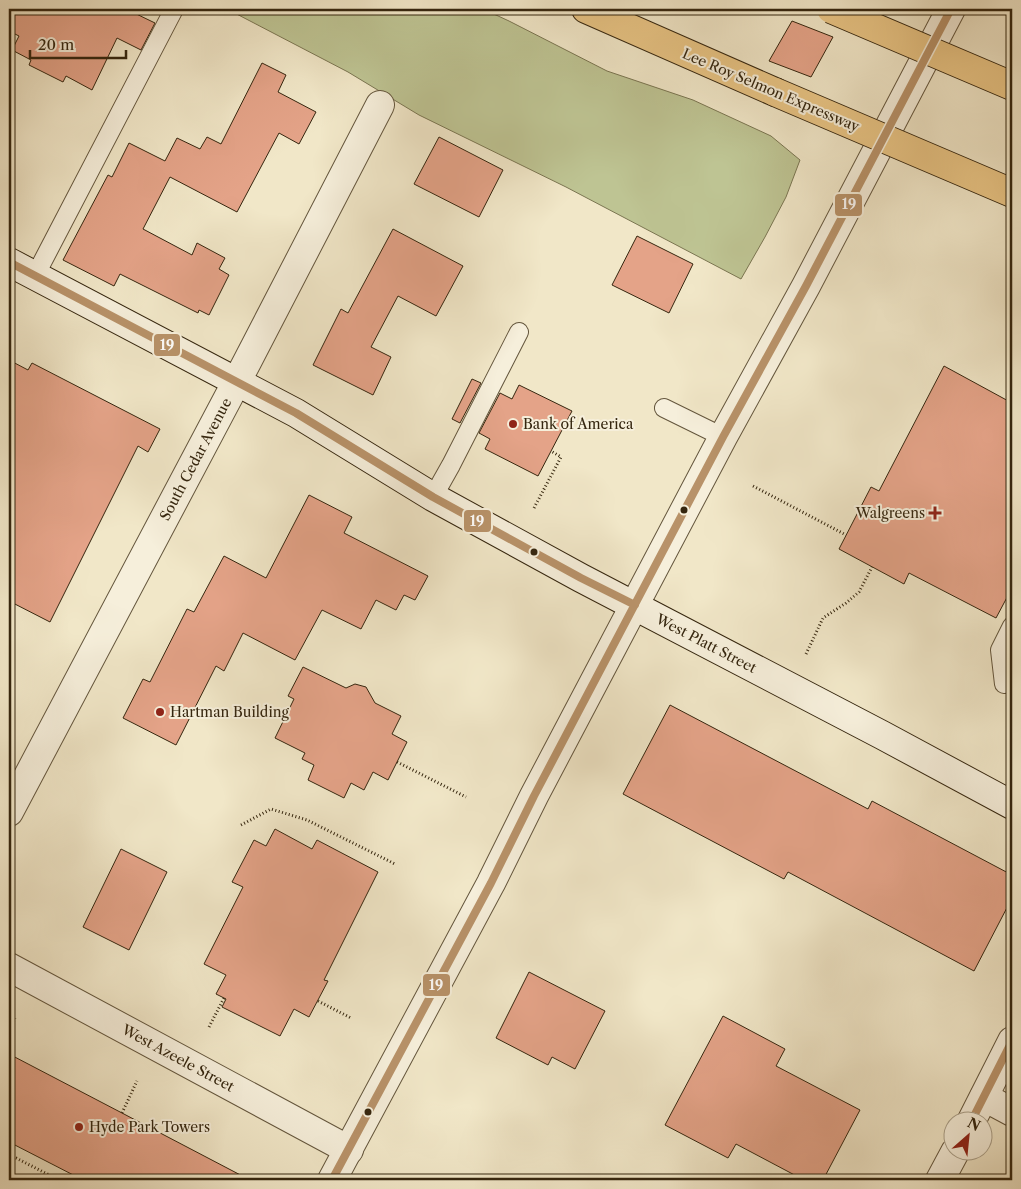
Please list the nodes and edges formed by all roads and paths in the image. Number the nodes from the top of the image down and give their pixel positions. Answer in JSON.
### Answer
{"nodes":[{"id":1,"x":586,"y":9,"type":"edge"},
{"id":2,"x":831,"y":9,"type":"edge"},
{"id":3,"x":951,"y":9,"type":"edge"},
{"id":4,"x":173,"y":11,"type":"dead end"},
{"id":5,"x":1012,"y":86,"type":"edge"},
{"id":6,"x":380,"y":105,"type":"dead end"},
{"id":7,"x":1012,"y":192,"type":"edge"},
{"id":8,"x":9,"y":262,"type":"edge"},
{"id":9,"x":35,"y":276,"type":"junction"},
{"id":10,"x":519,"y":332,"type":"dead end"},
{"id":11,"x":237,"y":381,"type":"junction"},
{"id":12,"x":664,"y":408,"type":"dead end"},
{"id":13,"x":723,"y":437,"type":"junction"},
{"id":14,"x":551,"y":452,"type":"dead end"},
{"id":15,"x":754,"y":486,"type":"dead end"},
{"id":16,"x":433,"y":497,"type":"junction"},
{"id":17,"x":534,"y":508,"type":"dead end"},
{"id":18,"x":846,"y":535,"type":"dead end"},
{"id":19,"x":872,"y":567,"type":"dead end"},
{"id":20,"x":635,"y":605,"type":"junction"},
{"id":21,"x":1012,"y":626,"type":"edge"},
{"id":22,"x":806,"y":654,"type":"dead end"},
{"id":23,"x":1004,"y":684,"type":"dead end"},
{"id":24,"x":397,"y":762,"type":"dead end"},
{"id":25,"x":466,"y":797,"type":"dead end"},
{"id":26,"x":1012,"y":805,"type":"edge"},
{"id":27,"x":9,"y":812,"type":"edge"},
{"id":28,"x":241,"y":825,"type":"dead end"},
{"id":29,"x":395,"y":864,"type":"dead end"},
{"id":30,"x":9,"y":967,"type":"edge"},
{"id":31,"x":224,"y":998,"type":"dead end"},
{"id":32,"x":318,"y":1000,"type":"dead end"},
{"id":33,"x":15,"y":1018,"type":"dead end"},
{"id":34,"x":351,"y":1018,"type":"dead end"},
{"id":35,"x":209,"y":1028,"type":"dead end"},
{"id":36,"x":9,"y":1031,"type":"edge"},
{"id":37,"x":1012,"y":1041,"type":"edge"},
{"id":38,"x":137,"y":1081,"type":"dead end"},
{"id":39,"x":984,"y":1097,"type":"junction"},
{"id":40,"x":976,"y":1112,"type":"edge"},
{"id":41,"x":1012,"y":1112,"type":"edge"},
{"id":42,"x":122,"y":1113,"type":"dead end"},
{"id":43,"x":349,"y":1150,"type":"junction"},
{"id":44,"x":9,"y":1157,"type":"edge"},
{"id":45,"x":950,"y":1162,"type":"edge"},
{"id":46,"x":59,"y":1180,"type":"edge"},
{"id":47,"x":332,"y":1180,"type":"edge"},
{"id":48,"x":940,"y":1180,"type":"edge"}],
"edges":[{"from":1,"to":7,"type":"highway","name":"Lee Roy Selmon Expressway","bridge":true},
{"from":2,"to":5,"type":"highway","bridge":true},
{"from":3,"to":13,"type":"street"},
{"from":4,"to":9,"type":"lane"},
{"from":6,"to":11,"type":"street","name":"South Cedar Avenue"},
{"from":8,"to":9,"type":"street","name":"West Platt Street"},
{"from":9,"to":11,"type":"street","name":"West Platt Street"},
{"from":10,"to":16,"type":"lane"},
{"from":11,"to":16,"type":"street","name":"West Platt Street"},
{"from":11,"to":27,"type":"street","name":"South Cedar Avenue"},
{"from":12,"to":13,"type":"lane"},
{"from":13,"to":20,"type":"street"},
{"from":14,"to":17,"type":"path"},
{"from":15,"to":18,"type":"path"},
{"from":16,"to":20,"type":"street","name":"West Platt Street"},
{"from":19,"to":22,"type":"path"},
{"from":20,"to":26,"type":"street","name":"West Platt Street"},
{"from":20,"to":43,"type":"street"},
{"from":21,"to":23,"type":"lane"},
{"from":24,"to":25,"type":"path"},
{"from":28,"to":29,"type":"path"},
{"from":30,"to":43,"type":"street","name":"West Azeele Street"},
{"from":31,"to":35,"type":"path"},
{"from":32,"to":34,"type":"path"},
{"from":33,"to":36,"type":"path"},
{"from":37,"to":39,"type":"street"},
{"from":38,"to":42,"type":"path"},
{"from":39,"to":40,"type":"street"},
{"from":39,"to":41,"type":"street"},
{"from":43,"to":47,"type":"street"},
{"from":44,"to":46,"type":"path"},
{"from":45,"to":48,"type":"street"}]}
